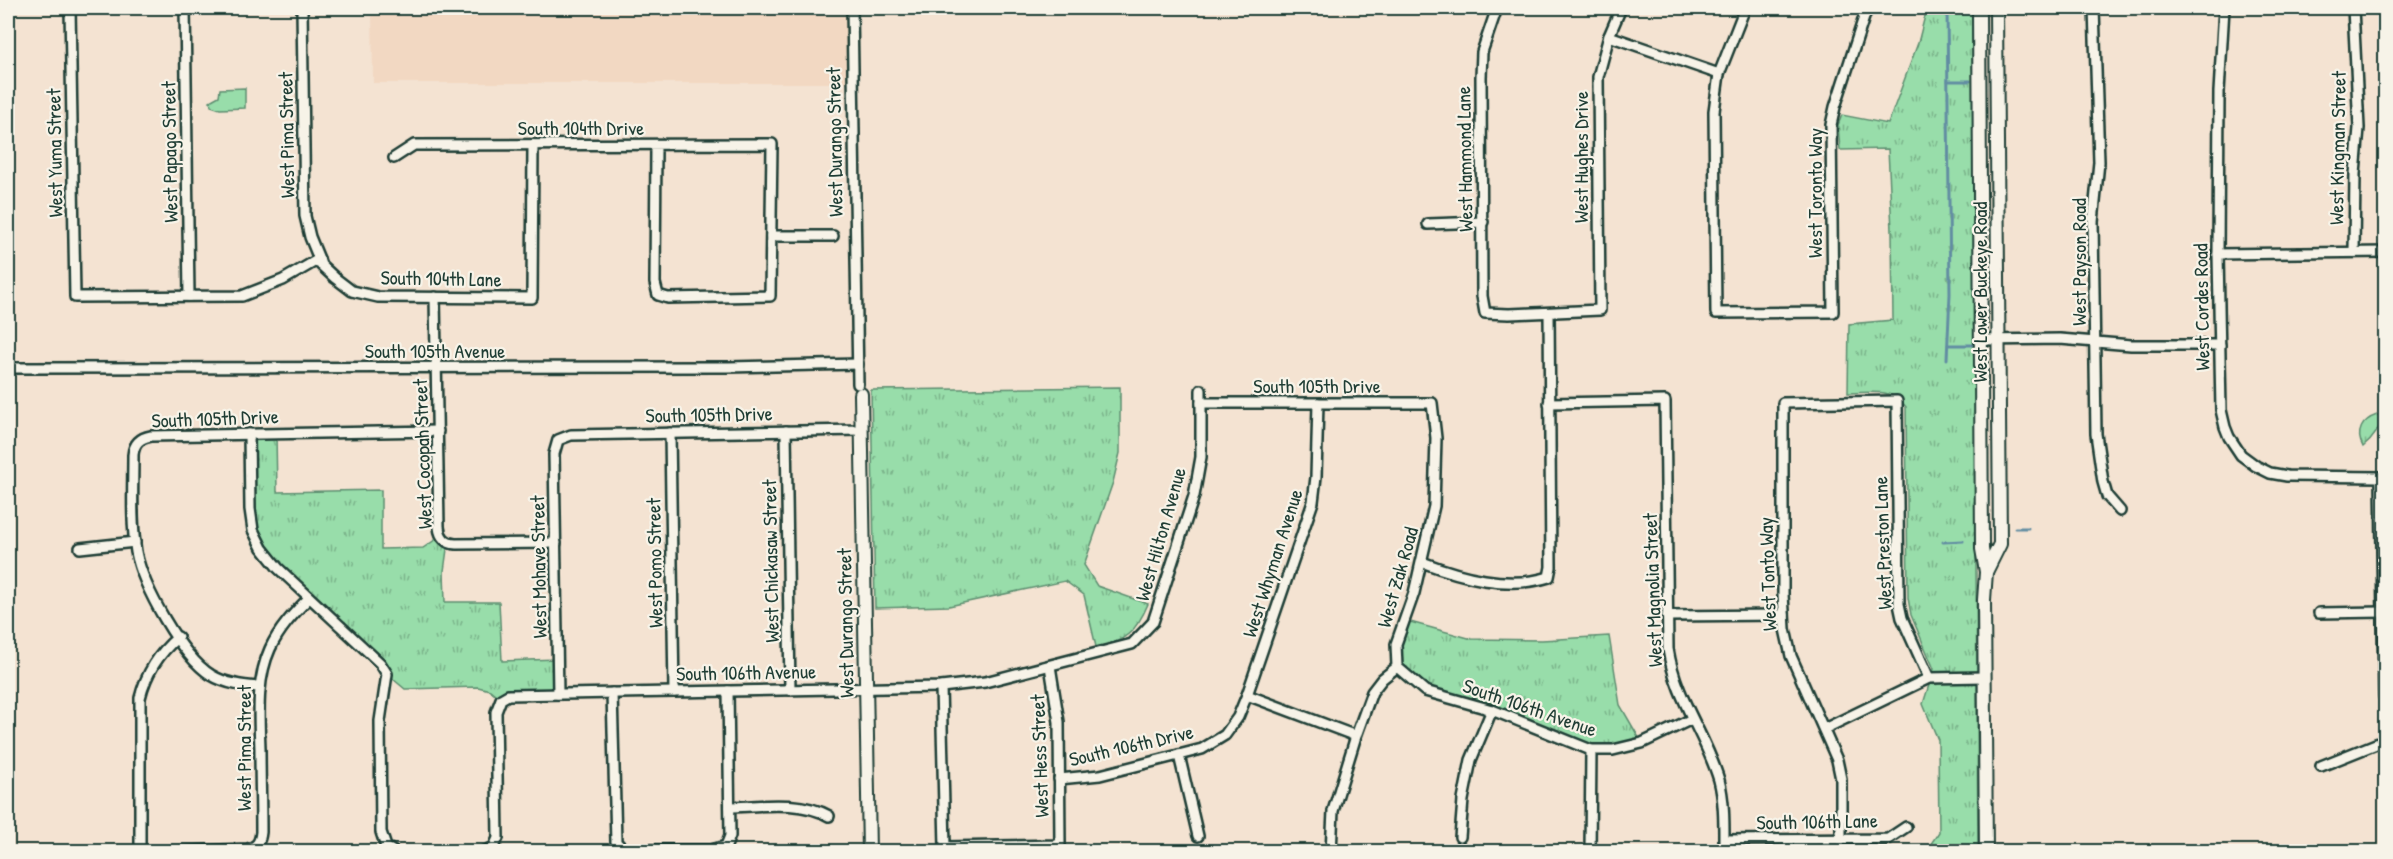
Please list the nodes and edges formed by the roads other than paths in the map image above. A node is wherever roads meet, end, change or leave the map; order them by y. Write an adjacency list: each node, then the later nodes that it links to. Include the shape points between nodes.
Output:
1 (70, 8): 27 (street, West Yuma Street, via 75,297)
2 (185, 8): 27 (street, West Papago Street)
3 (302, 8): 26 (street, West Pima Street, via 305,216)
4 (852, 8): 34 (street, West Durango Street)
5 (1497, 8): 19 (street, West Hammond Lane, via 1482,52)
6 (1621, 8): 14 (street, West Hughes Drive)
7 (1745, 8): 15 (street)
8 (1867, 8): 15 (street, West Toronto Way, via 1831,125 1833,312 1716,313 1714,111)
9 (1979, 8): 30 (main road, West Lower Buckeye Road)
10 (1996, 8): 31 (main road, West Lower Buckeye Road)
11 (2094, 8): 32 (street, West Payson Road, via 2099,162 2093,222)
12 (2224, 8): 25 (street, West Cordes Road)
13 (2353, 8): 23 (street, West Kingman Street, via 2359,128)
14 (1609, 36): 15 (street); 29 (street, West Hughes Drive, via 1598,77 1597,100 1600,310)
15 (1719, 74)
16 (533, 145): 17 (street, South 104th Drive); 18 (street, South 104th Drive, via 414,145); 28 (street, South 104th Lane, via 532,298)
17 (657, 145): 21 (street, South 104th Drive, via 772,144); 21 (street, via 658,294 668,298 770,296)
18 (394, 158)
19 (1483, 222): 20 (street); 29 (street, West Hammond Lane, via 1485,313)
20 (1428, 224)
21 (771, 236): 22 (street)
22 (833, 236)
23 (2354, 252): 24 (street); 25 (street)
24 (2385, 252)
25 (2218, 254): 33 (street, West Cordes Road)
26 (319, 259): 27 (street, via 283,280 242,296); 28 (street, South 104th Lane, via 352,291 378,297)
27 (189, 296)
28 (435, 297): 35 (street)
29 (1549, 313): 42 (street)
30 (1981, 340): 31 (street); 56 (main road, West Lower Buckeye Road, via 1982,549)
31 (1999, 340): 32 (street); 56 (main road, West Lower Buckeye Road, via 2000,544)
32 (2096, 343): 33 (street); 50 (street, West Payson Road, via 2100,465 2107,496)
33 (2220, 345): 53 (street, West Cordes Road, via 2223,418 2229,437 2241,454 2270,473 2287,476 2381,477)
34 (858, 364): 35 (street, South 105th Avenue); 37 (street, West Durango Street)
35 (437, 368): 36 (street, South 105th Avenue); 45 (street, West Cocopah Street)
36 (12, 369)
37 (860, 389): 44 (main road, West Durango Street)
38 (1201, 390): 43 (street, West Hilton Avenue)
39 (1897, 401): 60 (street, West Tonto Way, via 1783,403); 67 (street, West Preston Lane, via 1899,604)
40 (1317, 403): 41 (street, South 105th Drive); 43 (street, South 105th Drive); 76 (street, West Whyman Avenue, via 1312,502)
41 (1432, 403): 55 (street, West Zak Road, via 1437,472)
42 (1549, 403): 55 (street, via 1549,577 1534,582 1495,581); 61 (street, West Magnolia Street, via 1665,401)
43 (1201, 404): 63 (street, West Hilton Avenue, via 1201,457 1194,496 1153,622)
44 (862, 430): 46 (street, South 105th Drive); 70 (main road, West Durango Street)
45 (438, 431): 48 (street, South 105th Drive); 52 (street, West Cocopah Street, via 439,527 444,540 456,544)
46 (786, 431): 47 (street, South 105th Drive); 71 (street, West Chickasaw Street)
47 (670, 433): 49 (street, South 105th Drive, via 571,435); 73 (street, West Pomo Street)
48 (249, 434): 51 (street, South 105th Drive, via 151,436 138,441 133,455); 57 (street, via 253,530 266,555)
49 (558, 440): 52 (street, West Mohave Street, via 554,454)
50 (2120, 511)
51 (135, 542): 54 (street); 62 (street, via 147,586)
52 (556, 543): 75 (street, West Mohave Street)
53 (2384, 544): 58 (street)
54 (80, 548)
55 (1422, 562): 65 (street, West Zak Road, via 1396,644)
56 (1986, 572): 66 (main road, West Lower Buckeye Road)
57 (309, 598): 68 (street, West Pima Street, via 275,640); 94 (street, via 387,674 380,721 381,832)
58 (2383, 612): 59 (street); 77 (street)
59 (2319, 613)
60 (1784, 615): 61 (street); 80 (street, West Tonto Way, via 1791,656)
61 (1667, 616): 79 (street, West Magnolia Street, via 1671,667)
62 (178, 637): 68 (street, via 198,665 213,676 229,683); 95 (street, via 155,661 140,698)
63 (1132, 644): 64 (street, South 106th Avenue)
64 (1050, 666): 69 (street, South 106th Avenue, via 985,682); 86 (street, West Hess Street, via 1059,715)
65 (1397, 667): 78 (street, South 106th Avenue, via 1425,691); 81 (street, via 1372,692)
66 (1985, 677): 67 (street); 101 (main road, West Lower Buckeye Road)
67 (1929, 678): 80 (street)
68 (260, 687): 96 (street, West Pima Street, via 261,832 256,846 242,850)
69 (941, 687): 70 (street, South 106th Avenue); 86 (street, West Hess Street, via 945,847 1060,845)
70 (866, 688): 71 (street, South 106th Avenue); 98 (main road, West Durango Street)
71 (790, 690): 72 (street, South 106th Avenue)
72 (728, 691): 73 (street, South 106th Avenue); 87 (street)
73 (674, 692): 74 (street, South 106th Avenue)
74 (612, 693): 75 (street, South 106th Avenue); 87 (street, via 614,832 619,845 632,850 711,850 726,846)
75 (558, 694): 97 (street, South 106th Avenue, via 501,699 496,712 498,832 494,847)
76 (1247, 695): 81 (street); 84 (street, South 106th Drive, via 1225,735 1211,745)
77 (2385, 705)
78 (1492, 710): 83 (street, South 106th Avenue); 91 (street, via 1471,760)
79 (1692, 719): 83 (street, South 106th Avenue, via 1642,743); 92 (street, West Magnolia Street, via 1718,779 1723,799)
80 (1824, 729): 93 (street, West Tonto Way, via 1841,779)
81 (1356, 736): 99 (street, via 1333,811)
82 (2385, 740): 85 (street)
83 (1591, 750): 100 (street)
84 (1179, 755): 86 (street, South 106th Drive, via 1100,775); 90 (street)
85 (2321, 766)
86 (1059, 779)
87 (730, 807): 88 (street, via 794,806)
88 (829, 816)
89 (1906, 827): 93 (street, South 106th Lane, via 1888,838)
90 (1198, 836)
91 (1460, 837)
92 (1724, 840): 93 (street, South 106th Lane)
93 (1841, 840)
94 (390, 849)
95 (140, 852)
96 (169, 852)
97 (483, 852)
98 (869, 852)
99 (1331, 852)
100 (1590, 852)
101 (1986, 852)

